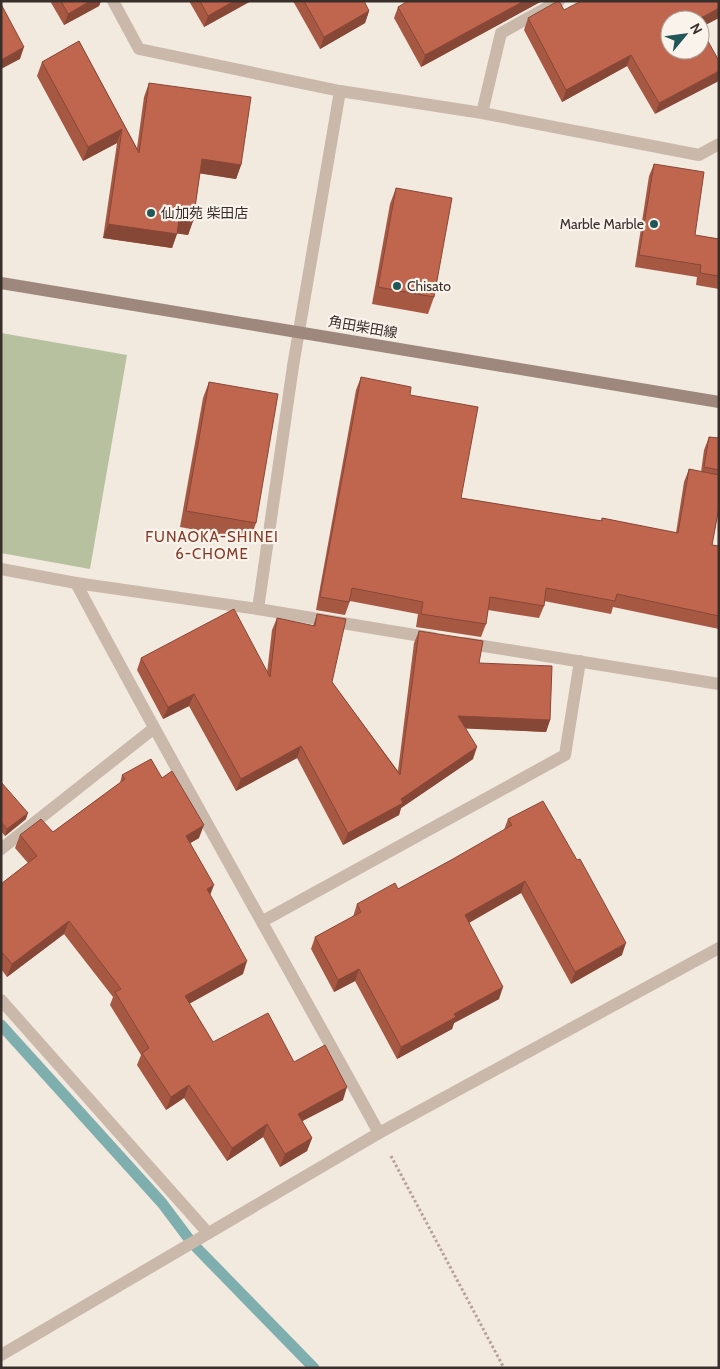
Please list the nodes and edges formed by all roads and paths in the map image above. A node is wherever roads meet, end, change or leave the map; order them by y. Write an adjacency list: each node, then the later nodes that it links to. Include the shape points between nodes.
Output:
1 (113, 1): 3 (street, via 139,49)
2 (559, 1): 4 (street, via 501,33)
3 (340, 91): 4 (street); 7 (street)
4 (482, 113): 5 (street, via 698,155)
5 (719, 144)
6 (1, 283): 7 (main road, 角田柴田線)
7 (300, 331): 8 (main road, 角田柴田線); 11 (street)
8 (719, 402)
9 (1, 569): 10 (street)
10 (76, 583): 11 (street); 14 (street)
11 (258, 609): 12 (street)
12 (580, 661): 13 (street); 16 (street, via 565,755)
13 (719, 684)
14 (153, 729): 15 (street); 16 (street)
15 (1, 849)
16 (263, 921): 19 (street)
17 (719, 948): 19 (street)
18 (1, 1000): 20 (street)
19 (379, 1133): 20 (street); 22 (path)
20 (204, 1236): 21 (street)
21 (1, 1355)
22 (504, 1368)

